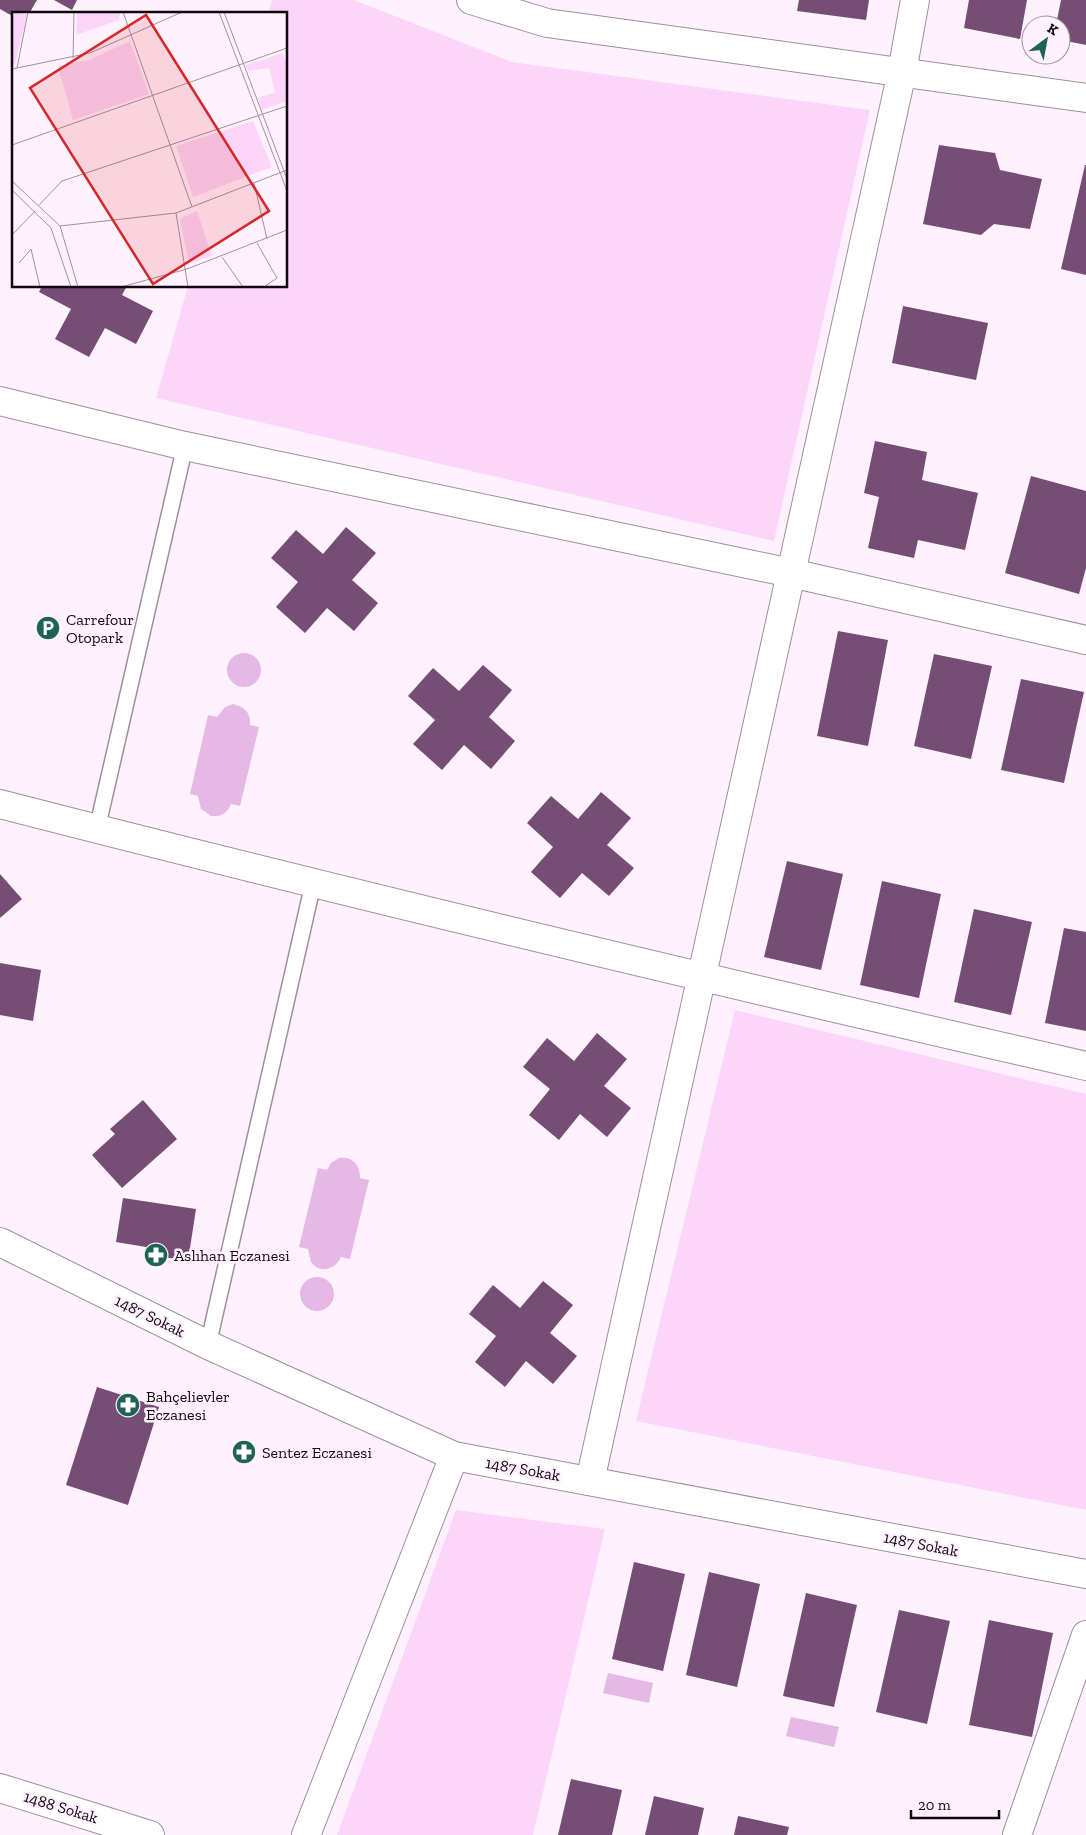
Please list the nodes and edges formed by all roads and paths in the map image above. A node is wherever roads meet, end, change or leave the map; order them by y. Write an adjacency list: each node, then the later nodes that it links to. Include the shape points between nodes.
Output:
1 (471, 0): 3 (street, via 548,23)
2 (915, 0): 3 (street)
3 (902, 72): 4 (street); 7 (street)
4 (1086, 98)
5 (0, 401): 6 (street)
6 (185, 446): 7 (street); 10 (lane)
7 (791, 573): 8 (street); 12 (street)
8 (1086, 640)
9 (0, 804): 10 (street)
10 (96, 829): 11 (street)
11 (313, 884): 12 (street); 15 (lane)
12 (702, 978): 13 (street); 17 (street)
13 (1086, 1066)
14 (0, 1242): 15 (street, 1487 Sokak)
15 (208, 1345): 16 (street, 1487 Sokak)
16 (454, 1456): 17 (street, 1487 Sokak); 22 (street)
17 (590, 1481): 18 (street, 1487 Sokak)
18 (1086, 1574)
19 (1086, 1635): 23 (street)
20 (0, 1788): 21 (street, 1488 Sokak)
21 (150, 1835)
22 (306, 1835)
23 (1018, 1835)

